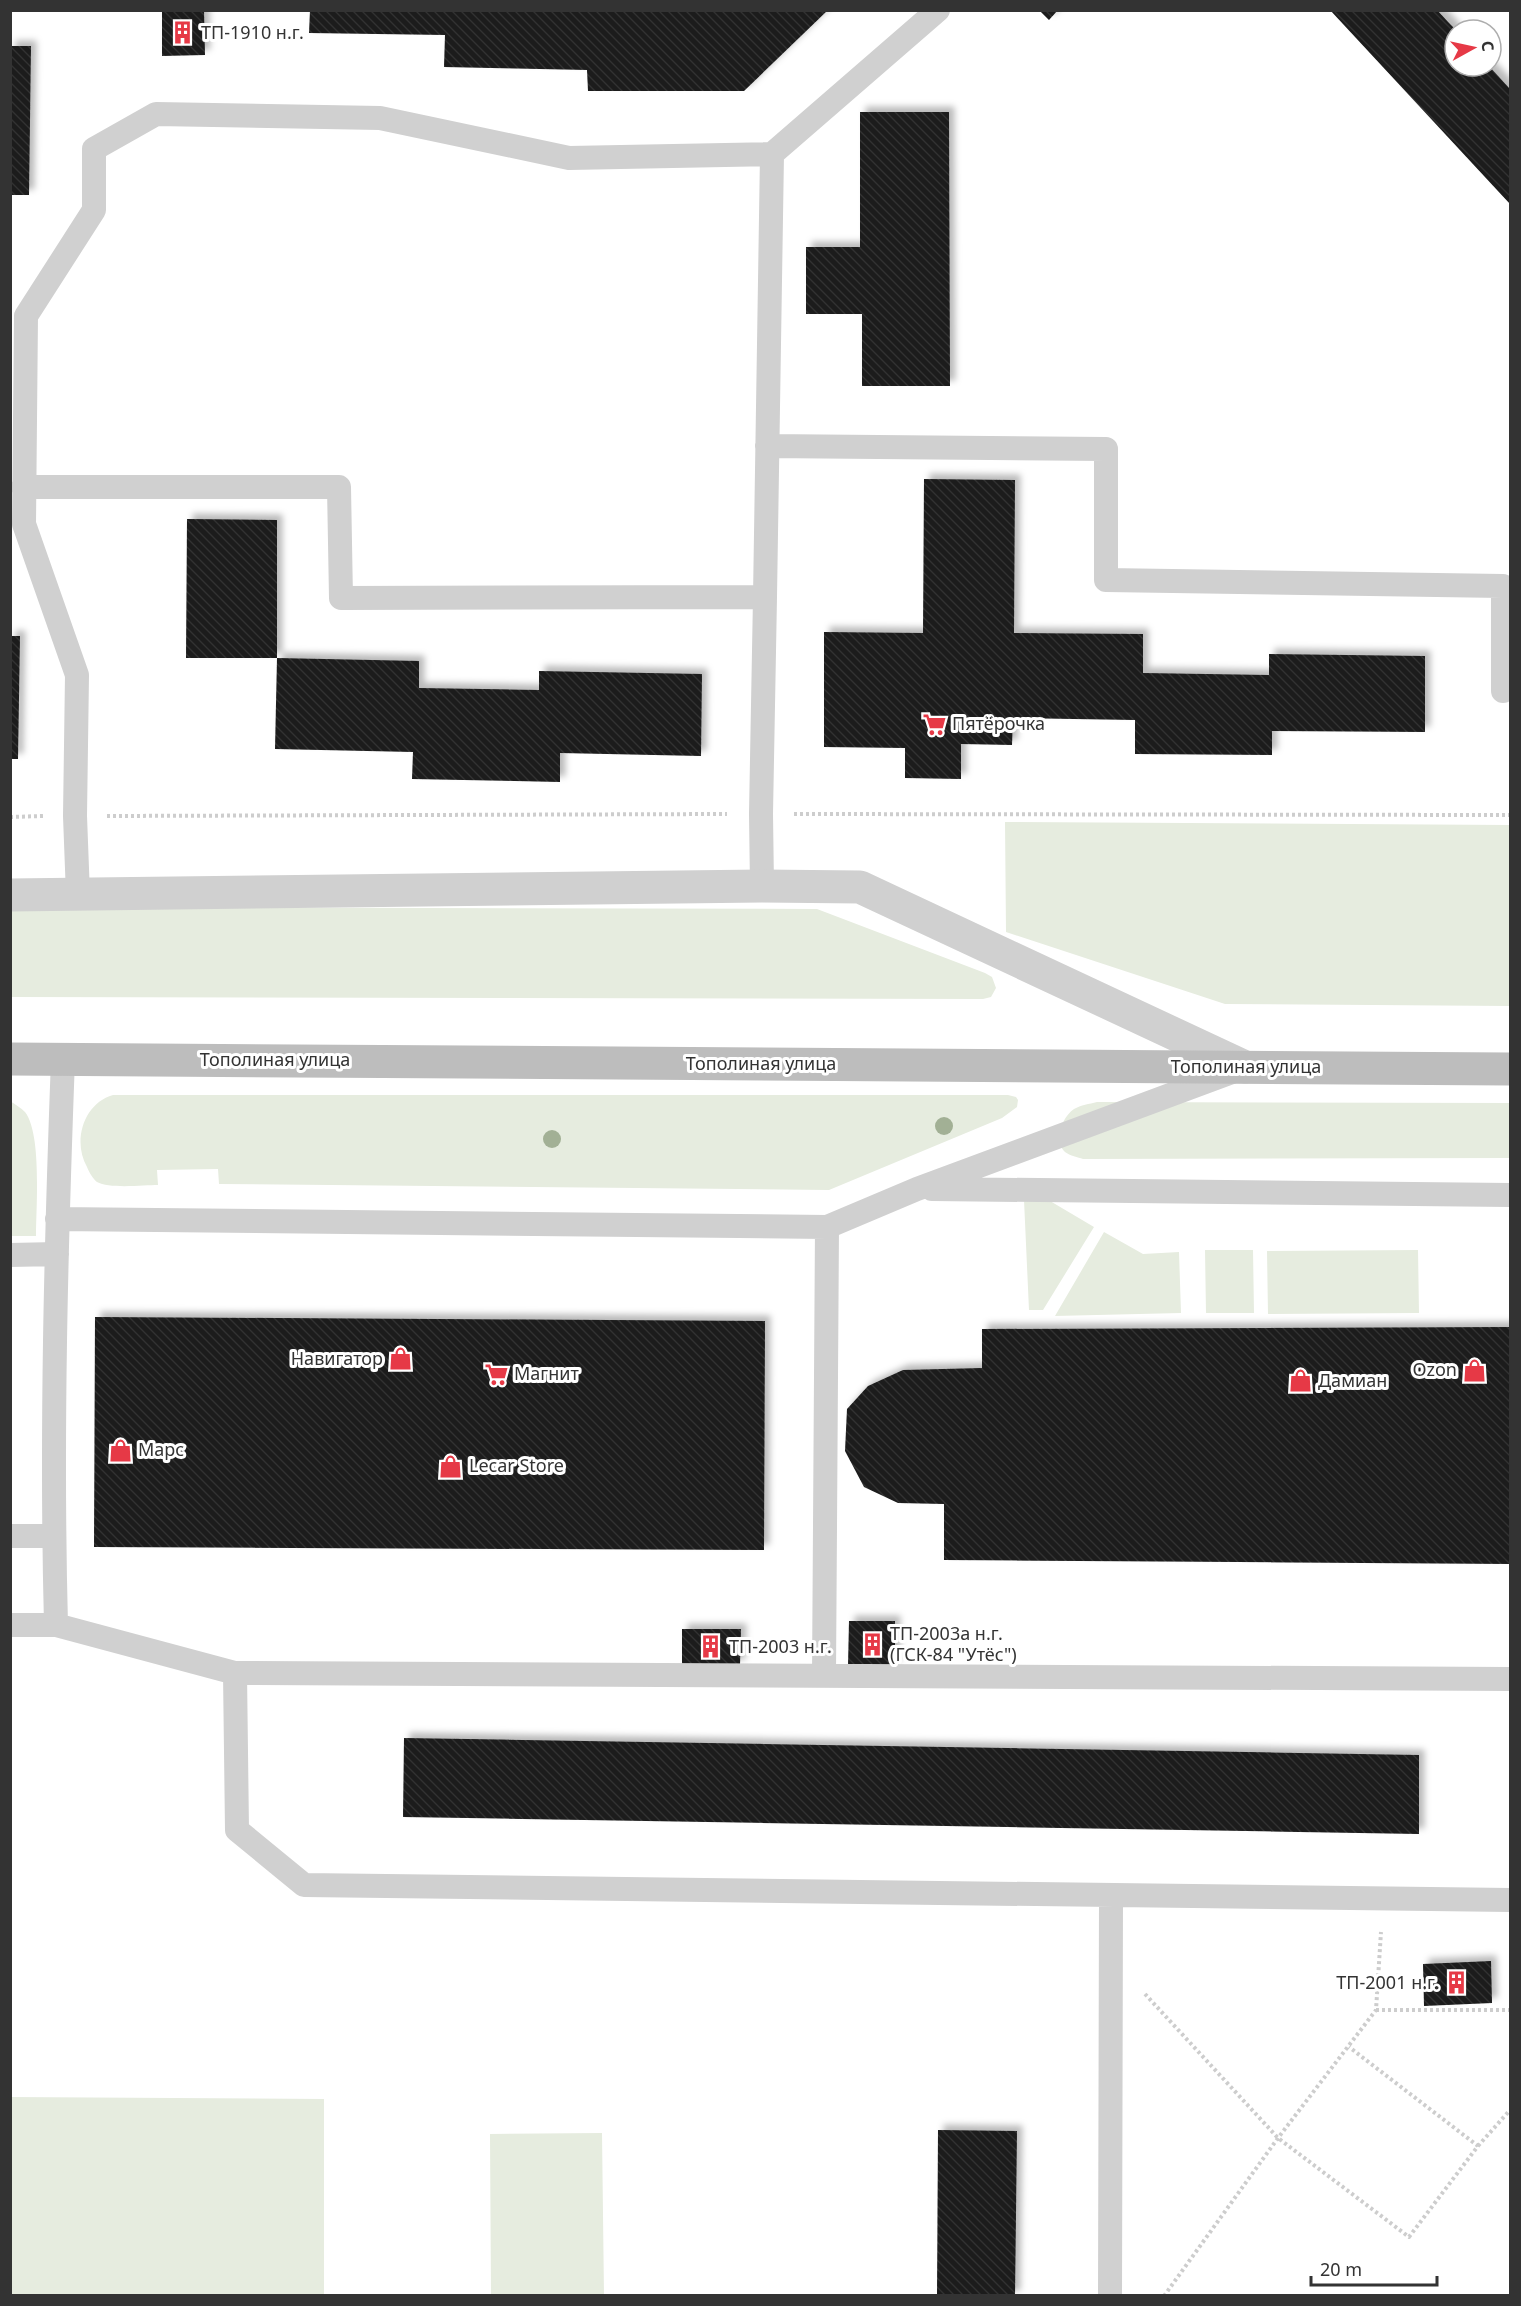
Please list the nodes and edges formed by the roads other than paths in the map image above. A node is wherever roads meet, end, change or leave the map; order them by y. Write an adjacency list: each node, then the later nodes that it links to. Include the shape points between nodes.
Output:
1 (938, 10): 2 (lane)
2 (772, 154): 3 (lane); 4 (lane, via 568,158 380,118 156,114 94,148 94,210 26,316)
3 (767, 446): 5 (lane); 6 (lane, via 1106,449 1106,580 1503,586)
4 (23, 487): 5 (lane, via 339,487 341,598); 9 (lane, via 24,524 78,675)
5 (765, 597): 7 (lane)
6 (1503, 691)
7 (762, 886): 9 (street); 12 (street, via 860,888)
8 (10, 895): 9 (street)
9 (78, 895)
10 (10, 1059): 11 (main road, Тополиная улица)
11 (63, 1059): 12 (main road, Тополиная улица); 16 (lane)
12 (1245, 1067): 13 (main road, Тополиная улица); 14 (lane)
13 (1510, 1069)
14 (917, 1189): 15 (lane); 17 (lane)
15 (1510, 1195)
16 (57, 1219): 17 (lane); 18 (lane)
17 (827, 1227): 25 (lane)
18 (57, 1254): 19 (lane); 21 (lane)
19 (10, 1255)
20 (10, 1536): 21 (lane)
21 (54, 1536): 23 (lane)
22 (10, 1625): 23 (lane)
23 (56, 1625): 24 (lane)
24 (235, 1673): 25 (lane); 27 (lane, via 237,1830 303,1885)
25 (824, 1676): 26 (lane)
26 (1510, 1679)
27 (1111, 1897): 28 (lane); 29 (lane)
28 (1510, 1900)
29 (1110, 2295)

